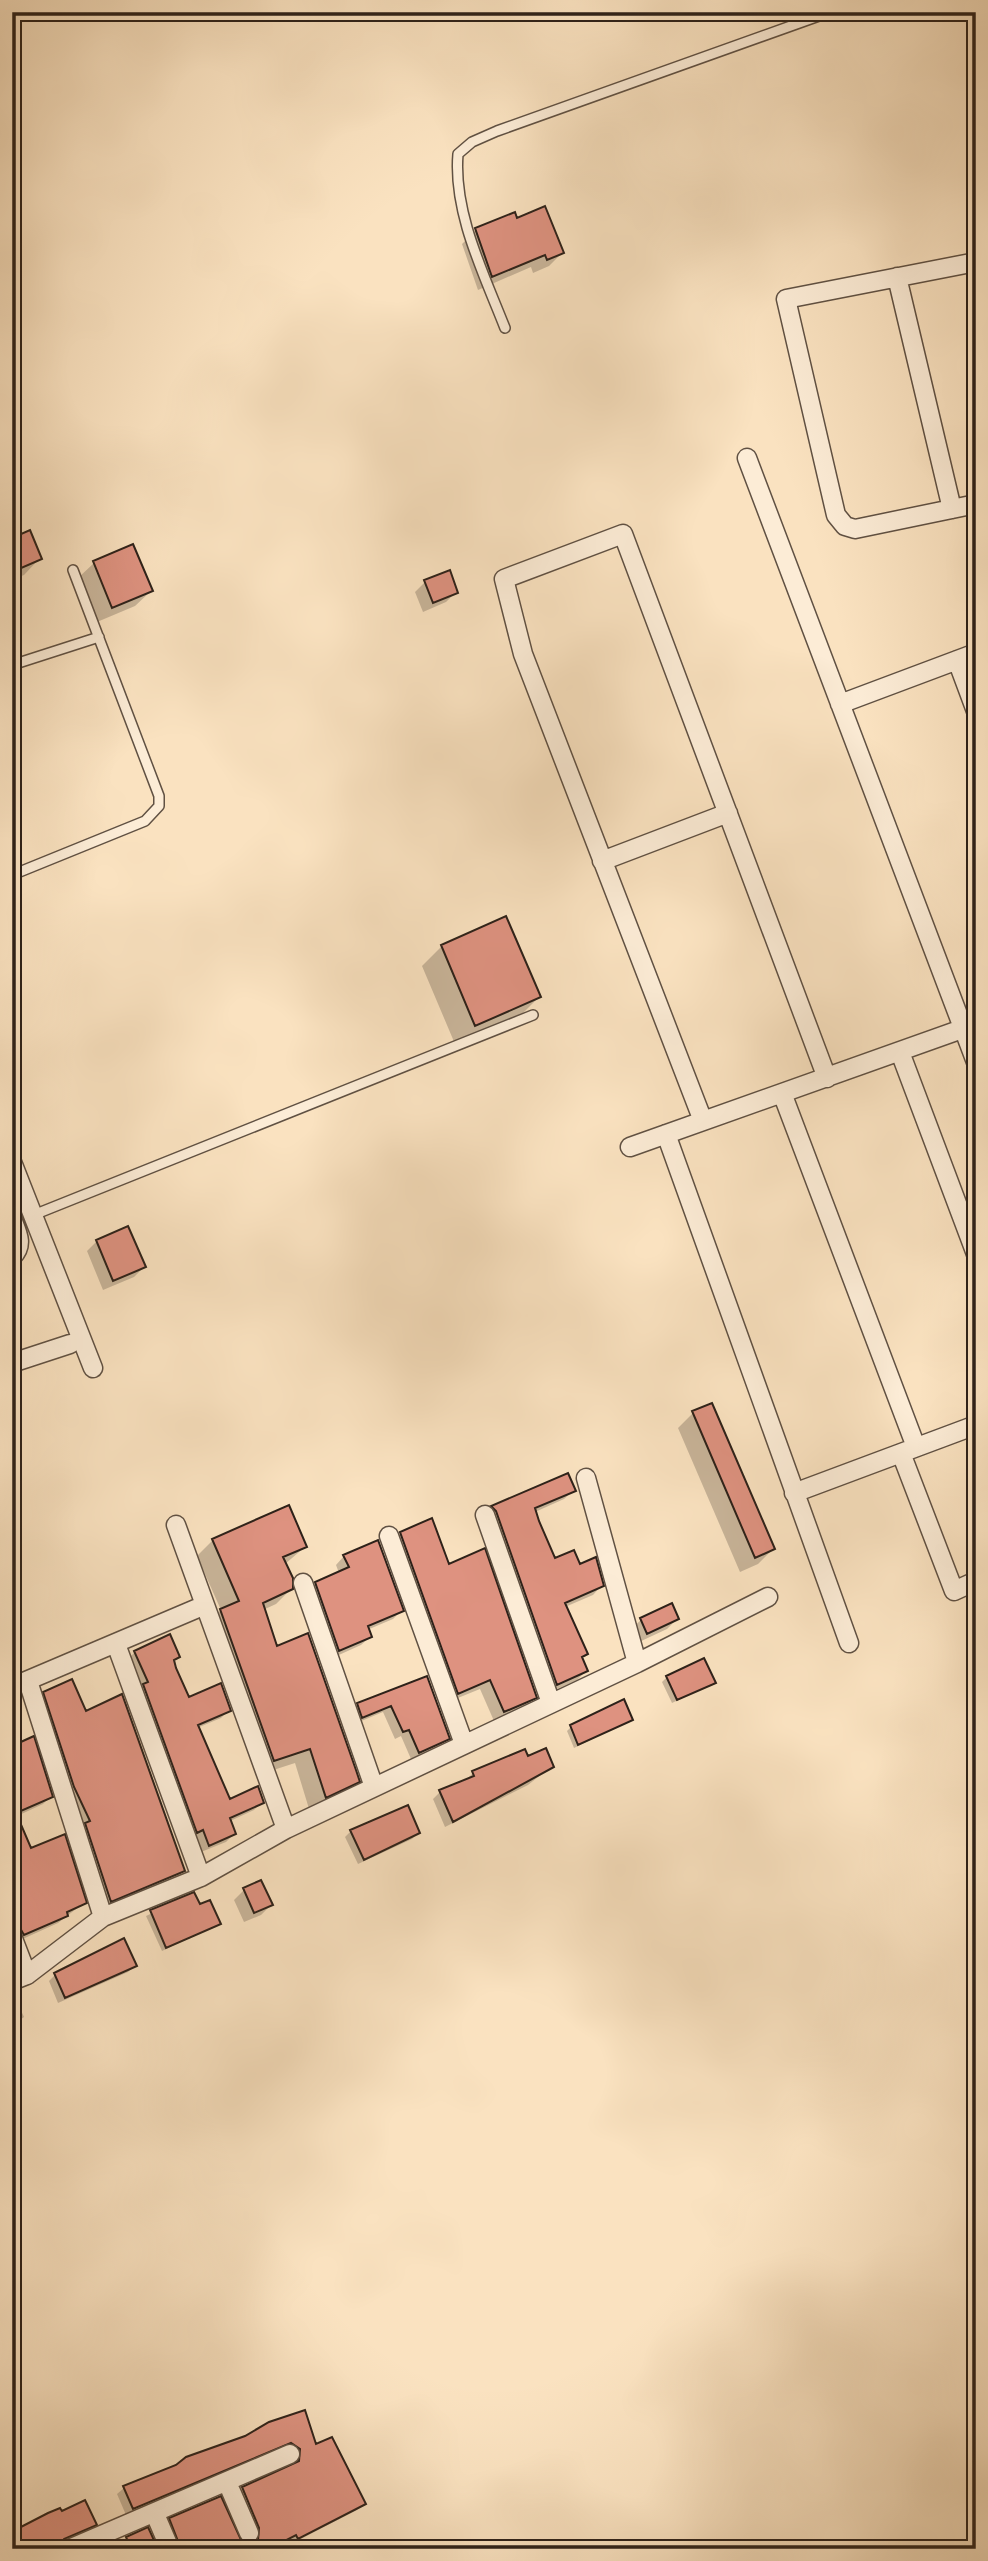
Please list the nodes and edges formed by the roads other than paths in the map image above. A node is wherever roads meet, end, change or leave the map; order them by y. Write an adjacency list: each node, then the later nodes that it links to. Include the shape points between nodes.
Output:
1 (830, 12): 4 (lane, via 497,131 458,154 469,231)
2 (976, 262): 3 (street)
3 (897, 277): 7 (street); 7 (street, via 786,299 836,516 856,530)
4 (505, 328)
5 (747, 458): 13 (street)
6 (976, 504): 7 (street)
7 (952, 509)
8 (73, 570): 9 (lane)
9 (99, 638): 12 (lane); 17 (lane, via 159,806 145,821)
10 (976, 653): 11 (street)
11 (957, 660): 13 (street); 14 (street)
12 (12, 665)
13 (840, 704): 19 (street)
14 (976, 711)
15 (728, 813): 16 (street); 16 (street, via 623,534 516,574 504,579 523,654); 22 (street)
16 (602, 861): 24 (street)
17 (12, 876)
18 (533, 1015): 28 (lane)
19 (970, 1027): 20 (street); 21 (street)
20 (900, 1052): 22 (street); 30 (street)
21 (976, 1062)
22 (827, 1077): 23 (street)
23 (782, 1094): 24 (street); 36 (street)
24 (703, 1121): 25 (street)
25 (666, 1134): 26 (street); 38 (street)
26 (630, 1147)
27 (12, 1162): 28 (street)
28 (31, 1216): 34 (street)
29 (12, 1219): 31 (street, via 20,1242)
30 (976, 1254)
31 (12, 1257)
32 (70, 1344): 33 (street)
33 (12, 1363)
34 (93, 1368)
35 (976, 1425): 36 (street)
36 (908, 1450): 38 (street); 42 (street, via 954,1591)
37 (586, 1478): 48 (street)
38 (794, 1493): 46 (street)
39 (485, 1515): 50 (street)
40 (176, 1525): 45 (street)
41 (389, 1536): 51 (street)
42 (976, 1581)
43 (303, 1583): 52 (street)
44 (768, 1597): 48 (street)
45 (205, 1605): 47 (street); 53 (street)
46 (849, 1643)
47 (116, 1644): 49 (street); 54 (street)
48 (637, 1663): 50 (street)
49 (20, 1684): 55 (street)
50 (551, 1703): 51 (street)
51 (464, 1744): 52 (street)
52 (373, 1787): 53 (street)
53 (286, 1829): 54 (street)
54 (201, 1877): 55 (street)
55 (103, 1917): 57 (street)
56 (12, 1936): 57 (street)
57 (19, 1978)
58 (290, 2454): 59 (street)
59 (227, 2482): 60 (street); 61 (street)
60 (155, 2514): 62 (street); 64 (street)
61 (249, 2533)
62 (88, 2545): 63 (street)
63 (69, 2549)
64 (170, 2549)

